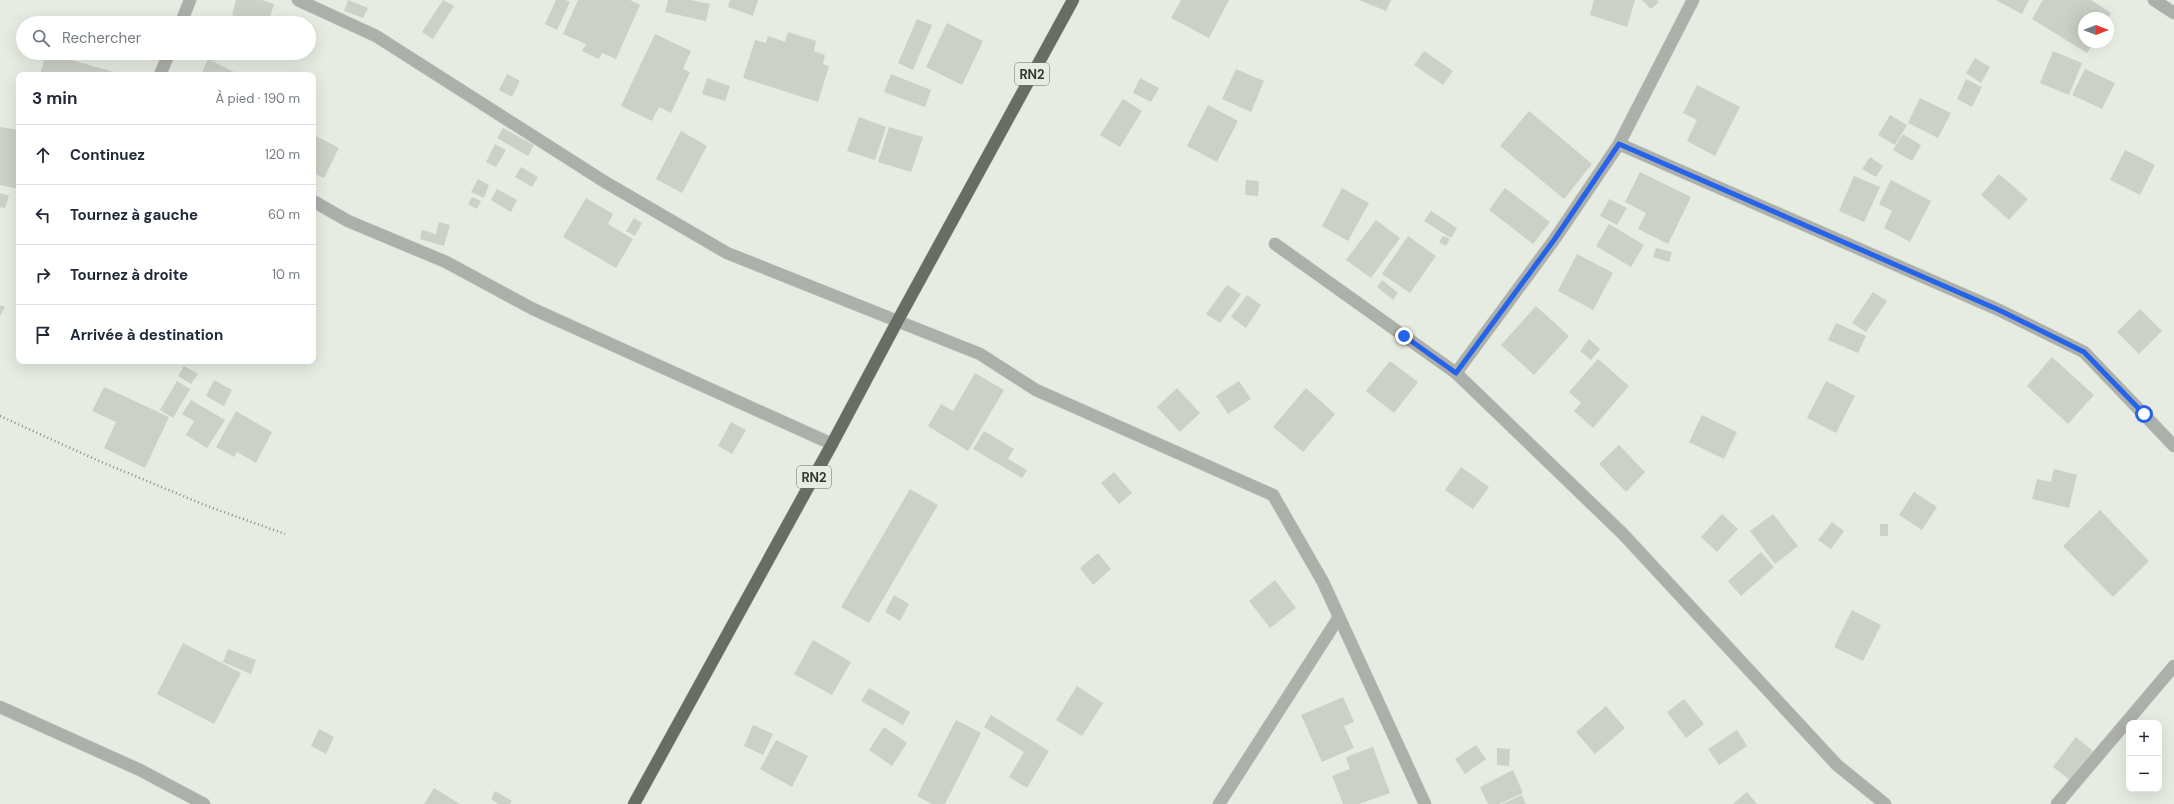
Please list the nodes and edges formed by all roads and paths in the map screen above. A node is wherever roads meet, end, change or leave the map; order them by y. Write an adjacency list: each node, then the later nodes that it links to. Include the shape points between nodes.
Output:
1 (190, 0): 7 (street)
2 (298, 0): 13 (street, via 376,36 605,182 727,253)
3 (1073, 0): 13 (highway, RN2)
4 (1693, 0): 10 (street)
5 (2154, 0): 6 (street)
6 (2174, 13)
7 (184, 16)
8 (166, 60): 9 (street)
9 (161, 72)
10 (1619, 144): 14 (street, via 1554,240); 17 (street, via 1999,310 2084,352)
11 (316, 203): 16 (street, via 348,221 446,262 533,309)
12 (1275, 244): 14 (street)
13 (898, 320): 16 (highway, RN2); 19 (street, via 980,354 1036,390 1273,495 1323,582)
14 (1456, 373): 26 (street, via 1623,534 1838,765)
15 (0, 416): 18 (path, via 207,506)
16 (832, 444): 23 (highway, RN2)
17 (2174, 446)
18 (286, 534)
19 (1339, 617): 24 (street); 25 (street)
20 (2174, 666): 27 (street)
21 (0, 707): 22 (street, via 140,770)
22 (204, 804)
23 (634, 804)
24 (1218, 804)
25 (1425, 804)
26 (1885, 804)
27 (2057, 804)

